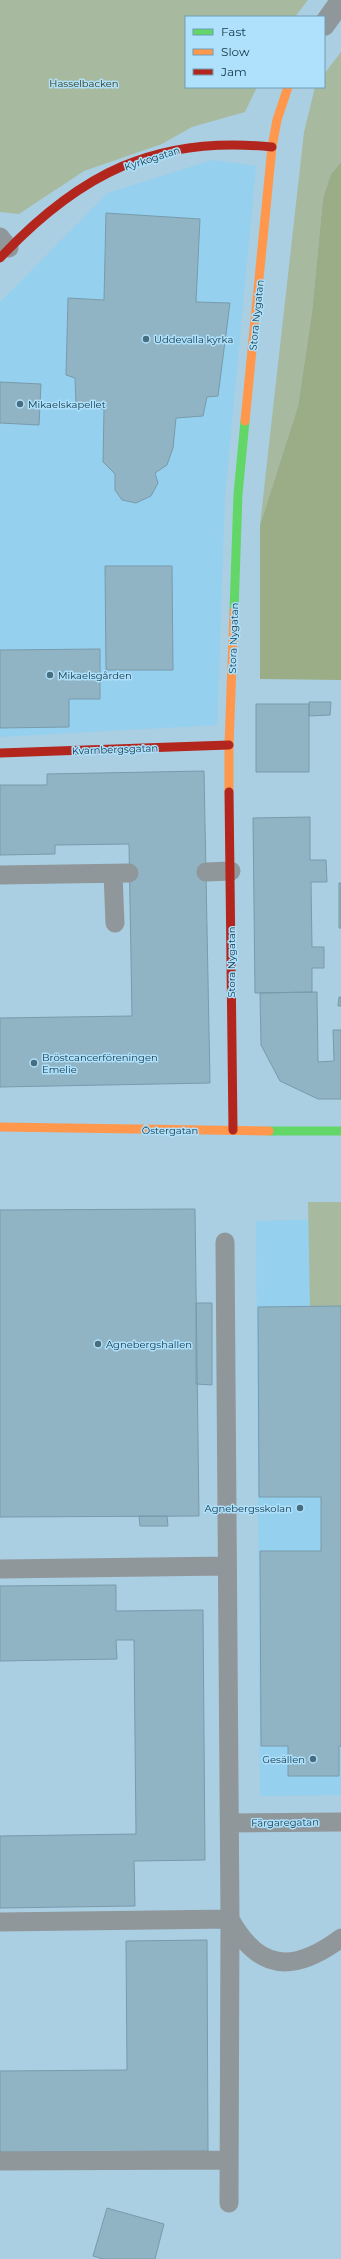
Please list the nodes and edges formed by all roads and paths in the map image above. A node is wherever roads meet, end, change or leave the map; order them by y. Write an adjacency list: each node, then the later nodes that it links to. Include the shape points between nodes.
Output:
1 (341, 1): 2 (street)
2 (325, 24)
3 (288, 88): 4 (street, via 277,120)
4 (272, 147): 5 (street, Kyrkogatan, via 222,144 199,146 144,159 96,178); 6 (street, Stora Nygatan, via 238,494)
5 (3, 248)
6 (229, 745): 7 (street, Kvarnbergsgatan); 8 (street, Stora Nygatan)
7 (0, 753)
8 (231, 871): 9 (lane); 13 (street, Stora Nygatan)
9 (206, 872)
10 (0, 875): 11 (lane, via 121,873)
11 (114, 923)
12 (0, 1127): 13 (street, Östergatan)
13 (232, 1130): 14 (street, Östergatan)
14 (341, 1131)
15 (225, 1242): 16 (lane)
16 (227, 1566): 17 (lane); 19 (lane)
17 (0, 1569)
18 (341, 1822): 19 (lane, Färgaregatan)
19 (230, 1823): 20 (lane)
20 (230, 1919): 21 (lane); 22 (lane, via 241,1939 256,1953 273,1962 310,1957); 24 (lane)
21 (0, 1922)
22 (341, 1938)
23 (0, 2160): 24 (lane)
24 (229, 2160): 25 (lane)
25 (229, 2203)

